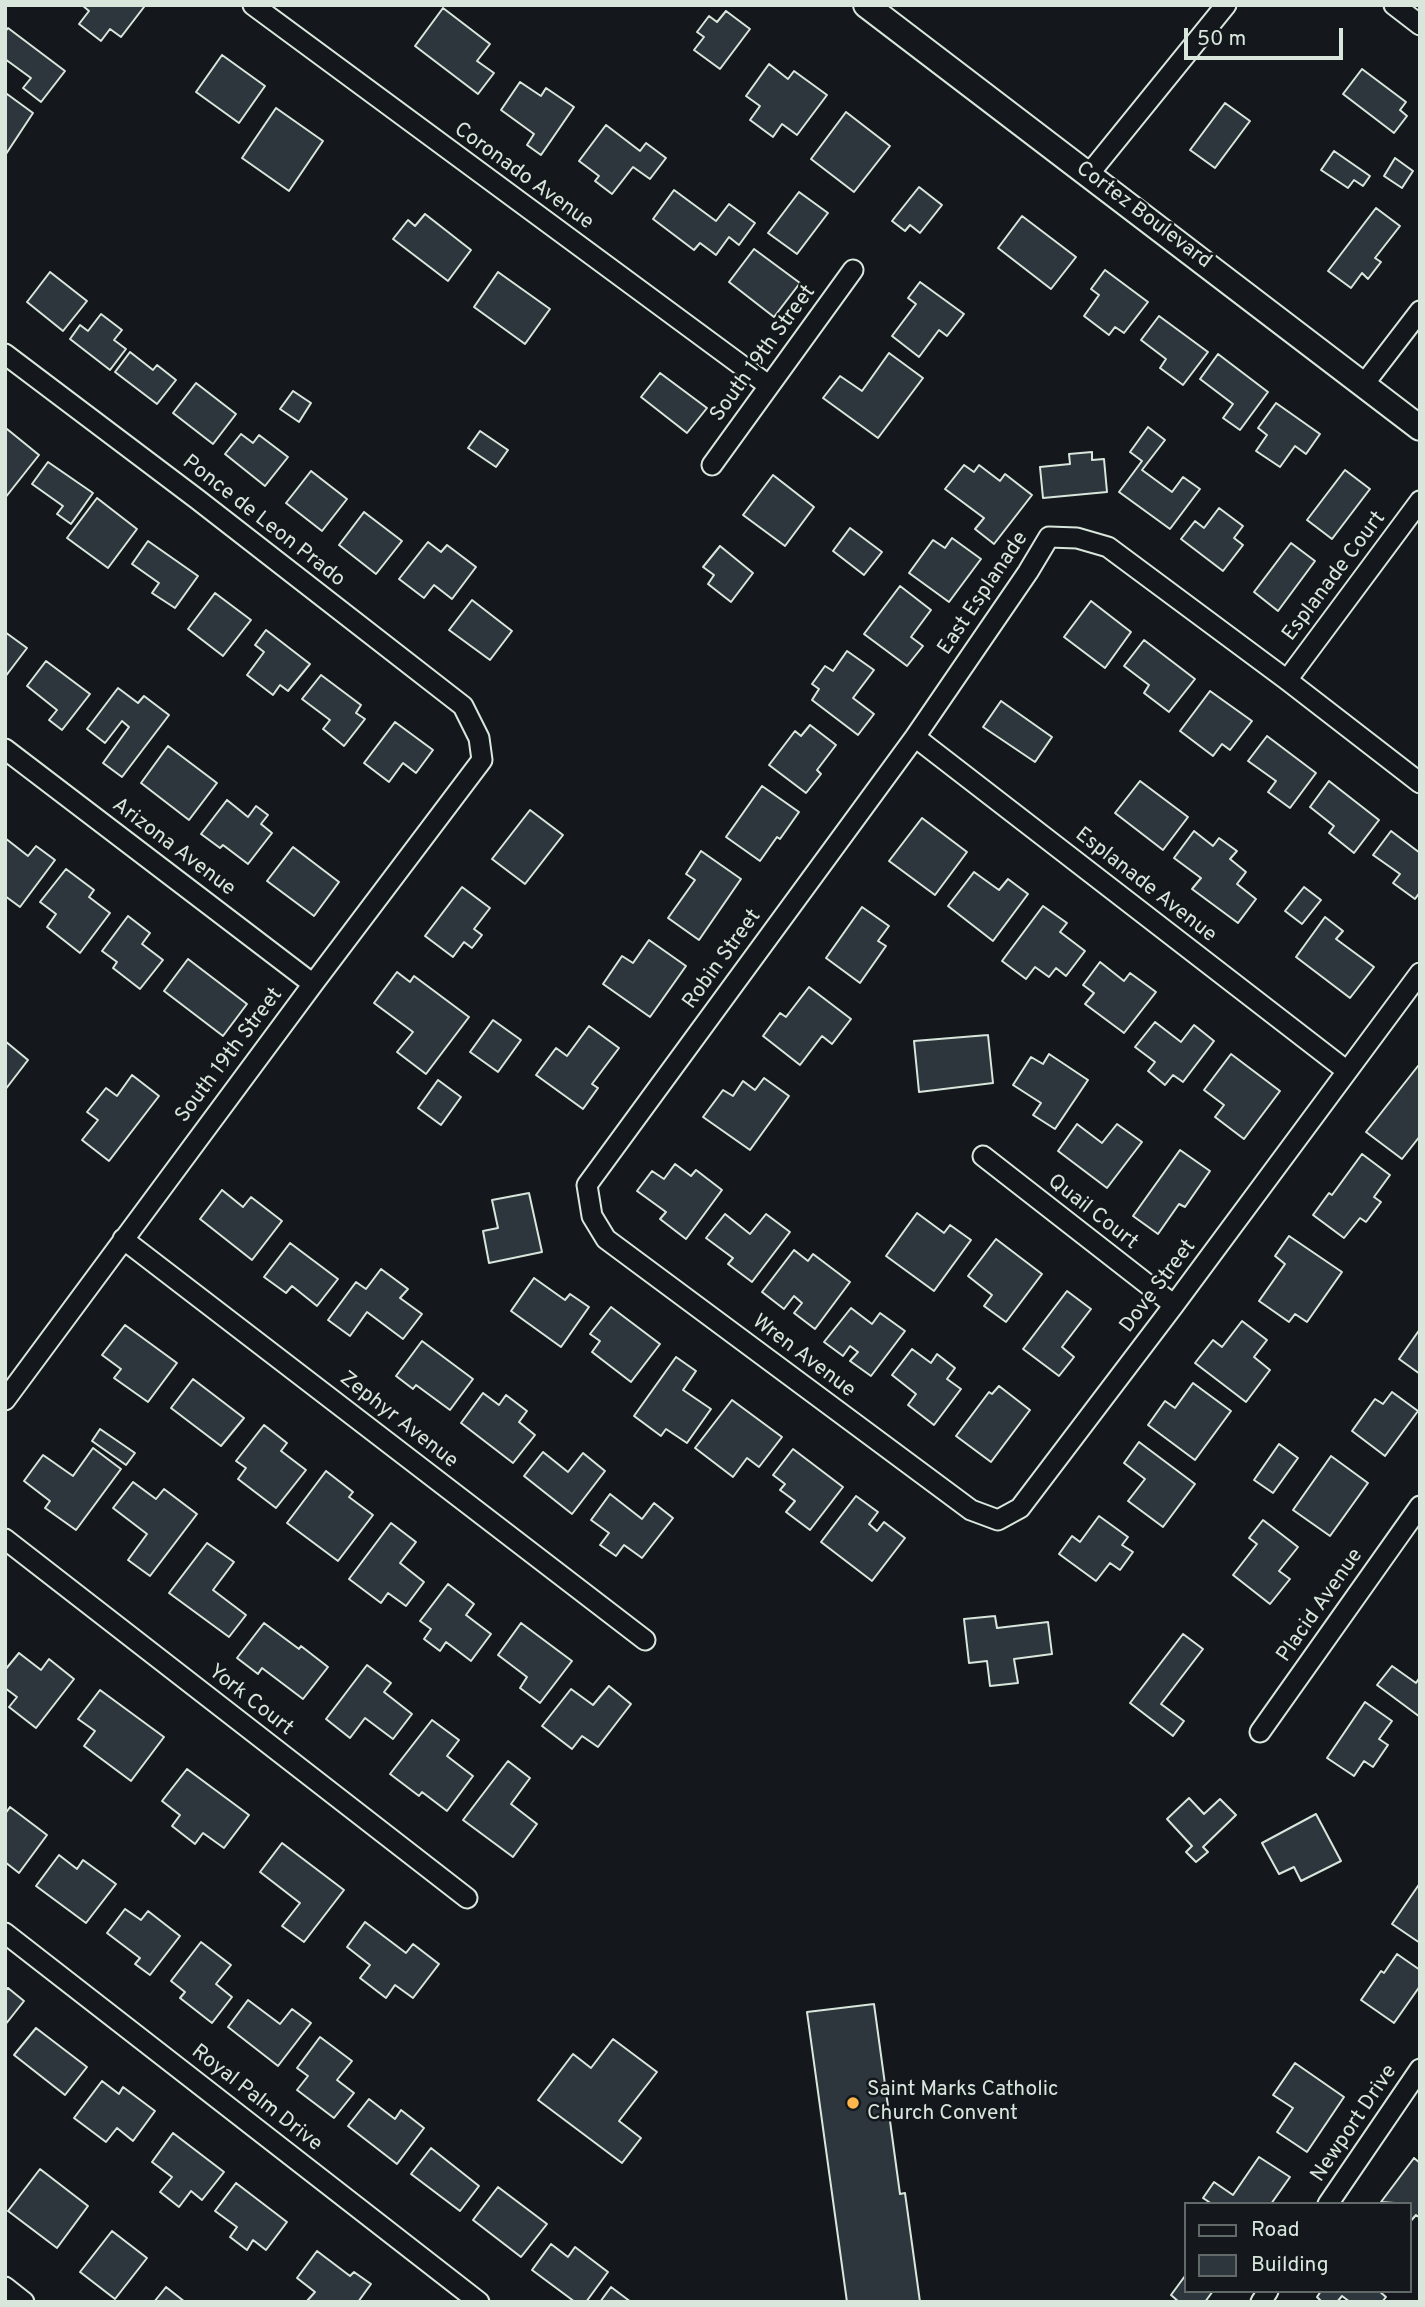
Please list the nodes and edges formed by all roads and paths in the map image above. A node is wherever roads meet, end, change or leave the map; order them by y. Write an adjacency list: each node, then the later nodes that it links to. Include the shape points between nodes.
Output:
1 (253, 5): 11 (street, Coronado Avenue)
2 (866, 5): 6 (street, Cortez Boulevard)
3 (1226, 5): 6 (street)
4 (1394, 5): 5 (street)
5 (1420, 25)
6 (1089, 174): 10 (street, Cortez Boulevard)
7 (853, 270): 11 (street, South 19th Street)
8 (1420, 311): 10 (street)
9 (5, 354): 17 (street, Ponce de Leon Prado, via 463,706)
10 (1364, 384): 12 (street, Cortez Boulevard)
11 (768, 385): 13 (street, South 19th Street)
12 (1420, 428)
13 (712, 465)
14 (1420, 501): 15 (street, Esplanade Court)
15 (1287, 680): 16 (street, East Esplanade, via 1108,547 1077,538 1049,537); 19 (street)
16 (915, 737): 22 (street, Esplanade Avenue); 24 (street, Robin Street, via 587,1185)
17 (480, 738): 21 (street, South 19th Street, via 482,760)
18 (5, 749): 21 (street, Arizona Avenue)
19 (1420, 783)
20 (1420, 973): 22 (street, Dove Street)
21 (313, 984): 25 (street, South 19th Street)
22 (1347, 1071): 26 (street, Dove Street)
23 (983, 1156): 26 (street, Quail Court)
24 (592, 1216): 29 (street, Wren Avenue, via 606,1239 971,1510)
25 (123, 1239): 27 (street, South 19th Street); 31 (street, Zephyr Avenue)
26 (1174, 1306): 29 (street, Dove Street, via 1020,1508)
27 (5, 1400)
28 (1420, 1506): 32 (street, Placid Avenue)
29 (998, 1520)
30 (5, 1539): 33 (street, York Court)
31 (645, 1640)
32 (1260, 1732)
33 (467, 1898)
34 (5, 1933): 40 (street, Royal Palm Drive)
35 (1420, 2069): 36 (street, Newport Drive)
36 (1414, 2090): 37 (street, Newport Drive)
37 (1330, 2202)
38 (5, 2287): 39 (street)
39 (24, 2302)
40 (479, 2302)

